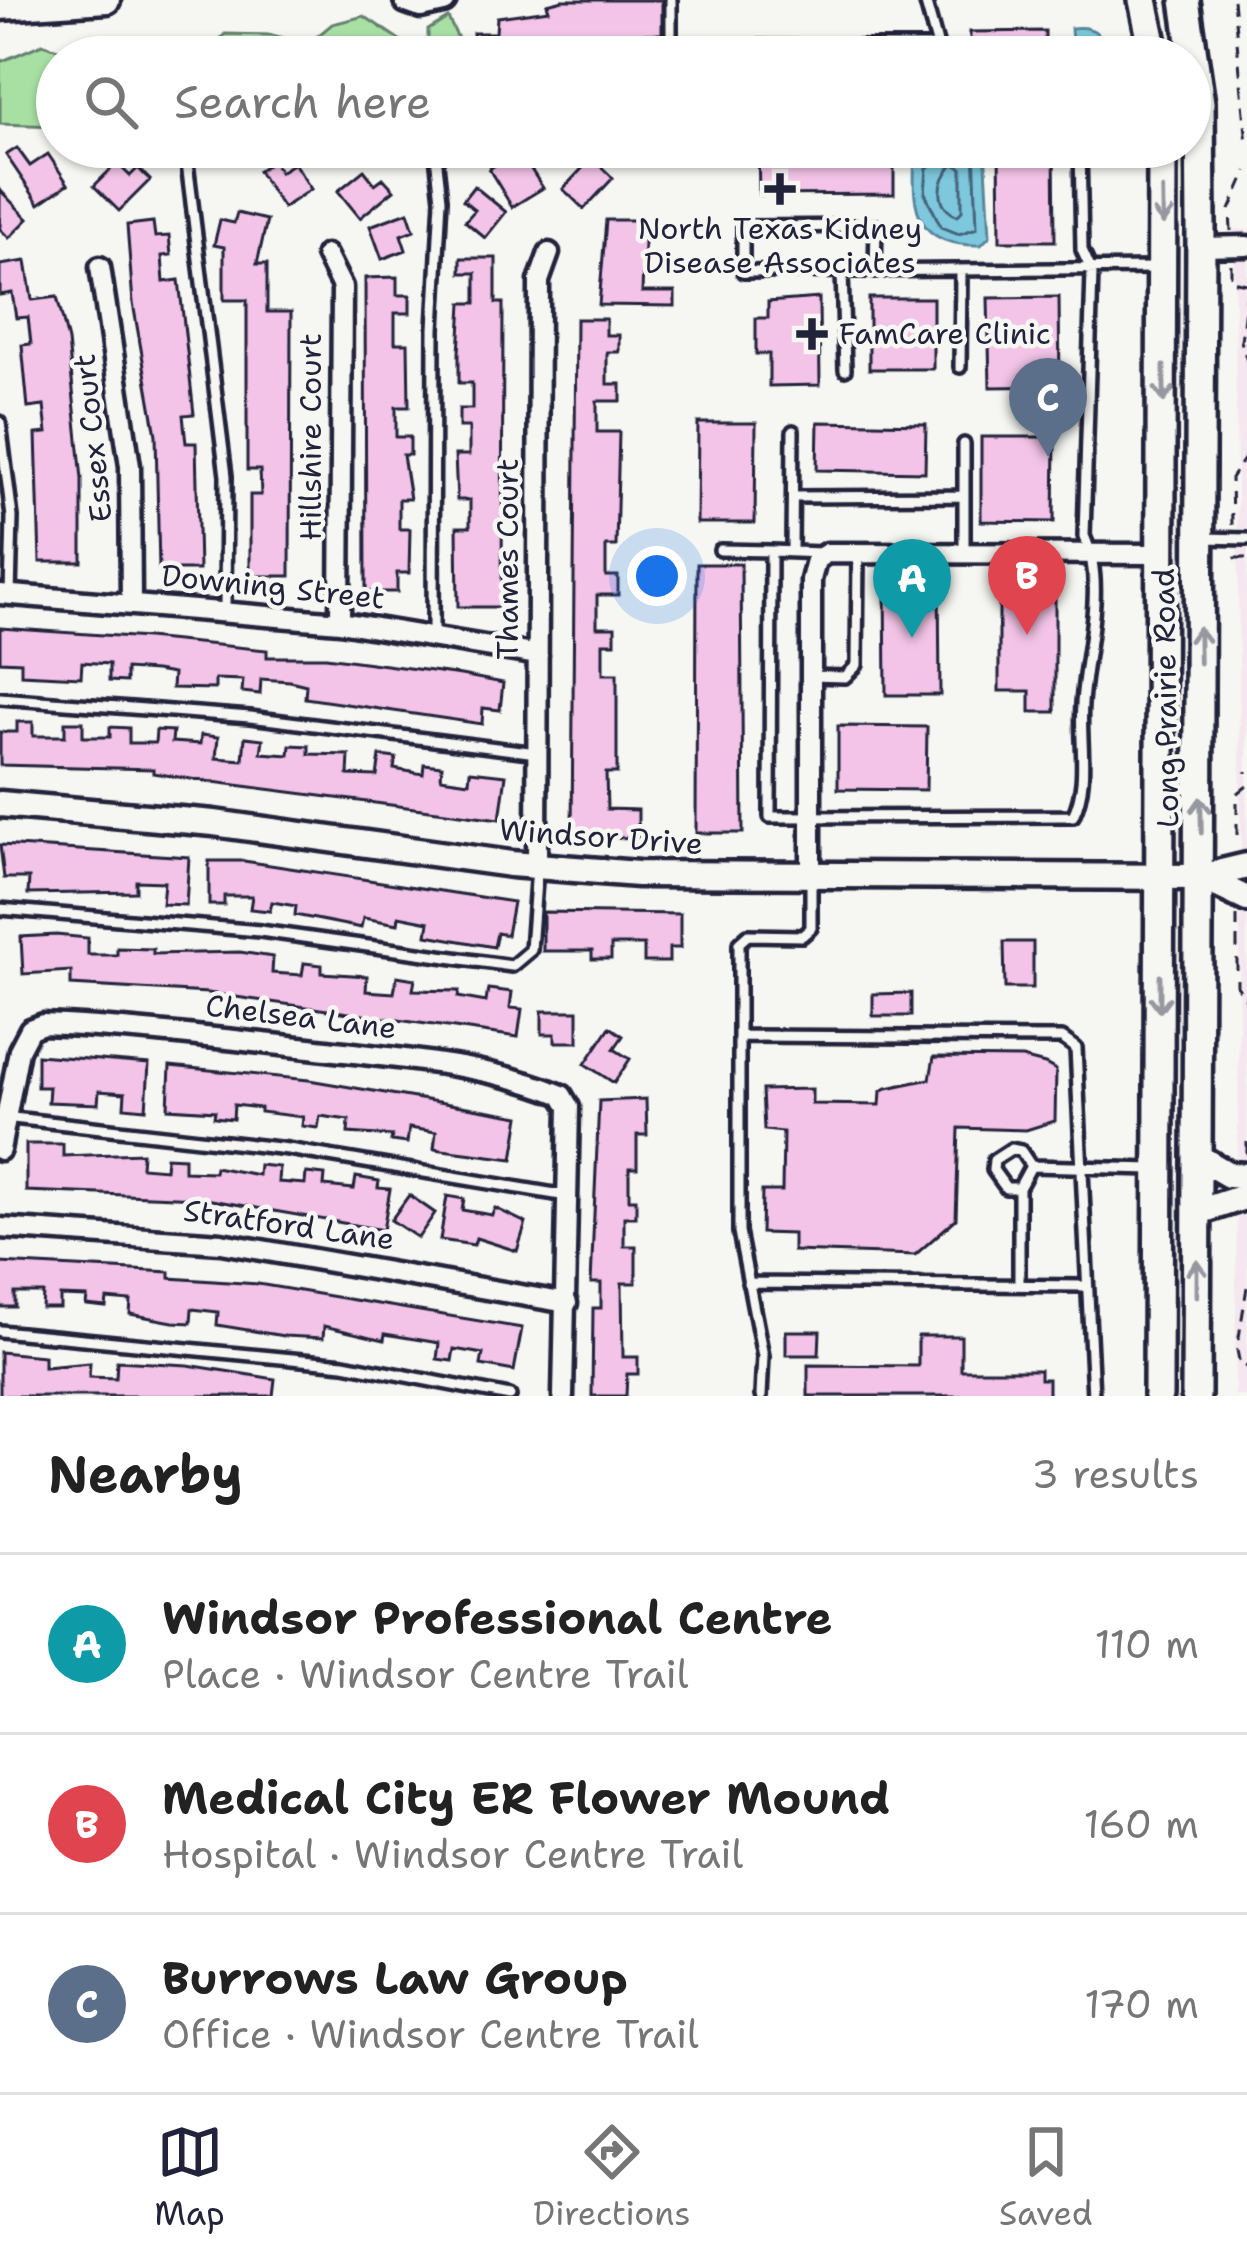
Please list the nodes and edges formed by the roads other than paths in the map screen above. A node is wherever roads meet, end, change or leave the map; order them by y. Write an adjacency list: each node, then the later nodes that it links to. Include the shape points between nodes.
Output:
1 (107, 0): 8 (street)
2 (406, 0): 3 (street)
3 (443, 0)
4 (670, 0): 9 (lane)
5 (925, 0): 10 (lane)
6 (1143, 0): 11 (main road)
7 (1185, 0): 12 (main road, Long Prairie Road)
8 (0, 7)
9 (671, 36)
10 (934, 36)
11 (1151, 36)
12 (1190, 36)
13 (188, 168): 47 (lane, via 226,476)
14 (437, 168): 49 (lane)
15 (1080, 168): 27 (lane, via 1082,250)
16 (1162, 168): 23 (main road, Long Prairie Road, one-way to 23)
17 (1200, 168): 19 (main road, Long Prairie Road)
18 (1247, 246): 19 (street)
19 (1201, 247): 35 (main road, Long Prairie Road)
20 (549, 253): 50 (street, Thames Court, via 539,281)
21 (326, 256): 48 (street, Hillshire Court, via 342,286)
22 (100, 267): 46 (street, Essex Court, via 130,466)
23 (1164, 267): 27 (lane); 44 (main road, Long Prairie Road, one-way to 44)
24 (842, 272): 25 (lane); 25 (lane, via 743,272 743,227 876,226); 29 (lane)
25 (875, 272): 26 (lane)
26 (961, 272): 27 (lane); 28 (lane)
27 (1092, 272): 43 (lane, via 1084,536)
28 (960, 367)
29 (845, 370)
30 (0, 422): 45 (lane, via 12,517)
31 (793, 431): 34 (lane)
32 (964, 444): 33 (lane)
33 (964, 496): 34 (lane); 42 (lane)
34 (794, 497): 38 (lane)
35 (1197, 538): 36 (lane); 60 (main road, Long Prairie Road, one-way to 35)
36 (1247, 538)
37 (720, 550): 39 (lane)
38 (792, 550): 39 (lane); 40 (lane)
39 (771, 551): 55 (lane, via 770,817)
40 (827, 554): 41 (street); 51 (street, via 816,560 811,580)
41 (858, 554): 42 (street); 51 (lane, via 857,665 845,677)
42 (964, 554): 43 (street)
43 (1093, 554): 44 (street); 55 (lane, via 1082,796 1073,816)
44 (1163, 554): 59 (main road, Long Prairie Road)
45 (5, 594): 46 (street, Downing Street)
46 (131, 603): 47 (street, Downing Street)
47 (225, 611): 48 (street, Downing Street)
48 (340, 622): 49 (street, Downing Street)
49 (433, 636): 50 (street, Downing Street)
50 (538, 655): 53 (street, Thames Court)
51 (811, 676): 55 (street)
52 (0, 698): 53 (lane, via 230,715)
53 (538, 753): 57 (street, Thames Court)
54 (0, 804): 57 (street, Windsor Drive, via 236,825)
55 (811, 817): 58 (street)
56 (1247, 866): 60 (street)
57 (538, 867): 58 (street, Windsor Drive); 62 (lane, via 531,950 512,966)
58 (811, 876): 59 (street, Windsor Drive); 63 (lane, via 811,928 739,943)
59 (1161, 877): 60 (street, Windsor Drive); 69 (main road, Long Prairie Road, one-way to 69)
60 (1201, 877): 61 (street); 66 (main road, Long Prairie Road)
61 (1242, 905)
62 (0, 909)
63 (740, 1036): 68 (lane, via 1062,1038 1076,1048); 76 (lane, via 739,1232)
64 (4, 1117): 65 (street); 72 (lane, via 288,1149); 72 (street, Chelsea Lane, via 19,1050 29,1029 43,1024 162,1029 375,1055 562,1094 569,1107)
65 (0, 1150)
66 (1198, 1157): 70 (street, via 1229,1175); 74 (main road, Long Prairie Road)
67 (1031, 1166): 68 (lane); 71 (lane); 71 (lane, via 1011,1149 994,1160 996,1181)
68 (1085, 1166): 69 (lane); 78 (lane)
69 (1160, 1169): 85 (main road, Long Prairie Road)
70 (1247, 1172)
71 (1019, 1188): 77 (lane)
72 (566, 1196): 79 (street)
73 (1247, 1196): 74 (street)
74 (1198, 1212): 86 (main road, Long Prairie Road, one-way to 74)
75 (0, 1228): 79 (street, Stratford Lane, via 221,1243)
76 (748, 1283): 77 (lane); 83 (lane, via 763,1356)
77 (1019, 1285): 78 (lane)
78 (1085, 1286): 84 (lane)
79 (566, 1303): 82 (street)
80 (0, 1330): 81 (lane, via 344,1364)
81 (510, 1396)
82 (563, 1396)
83 (761, 1396)
84 (1094, 1396)
85 (1158, 1396)
86 (1196, 1396)

